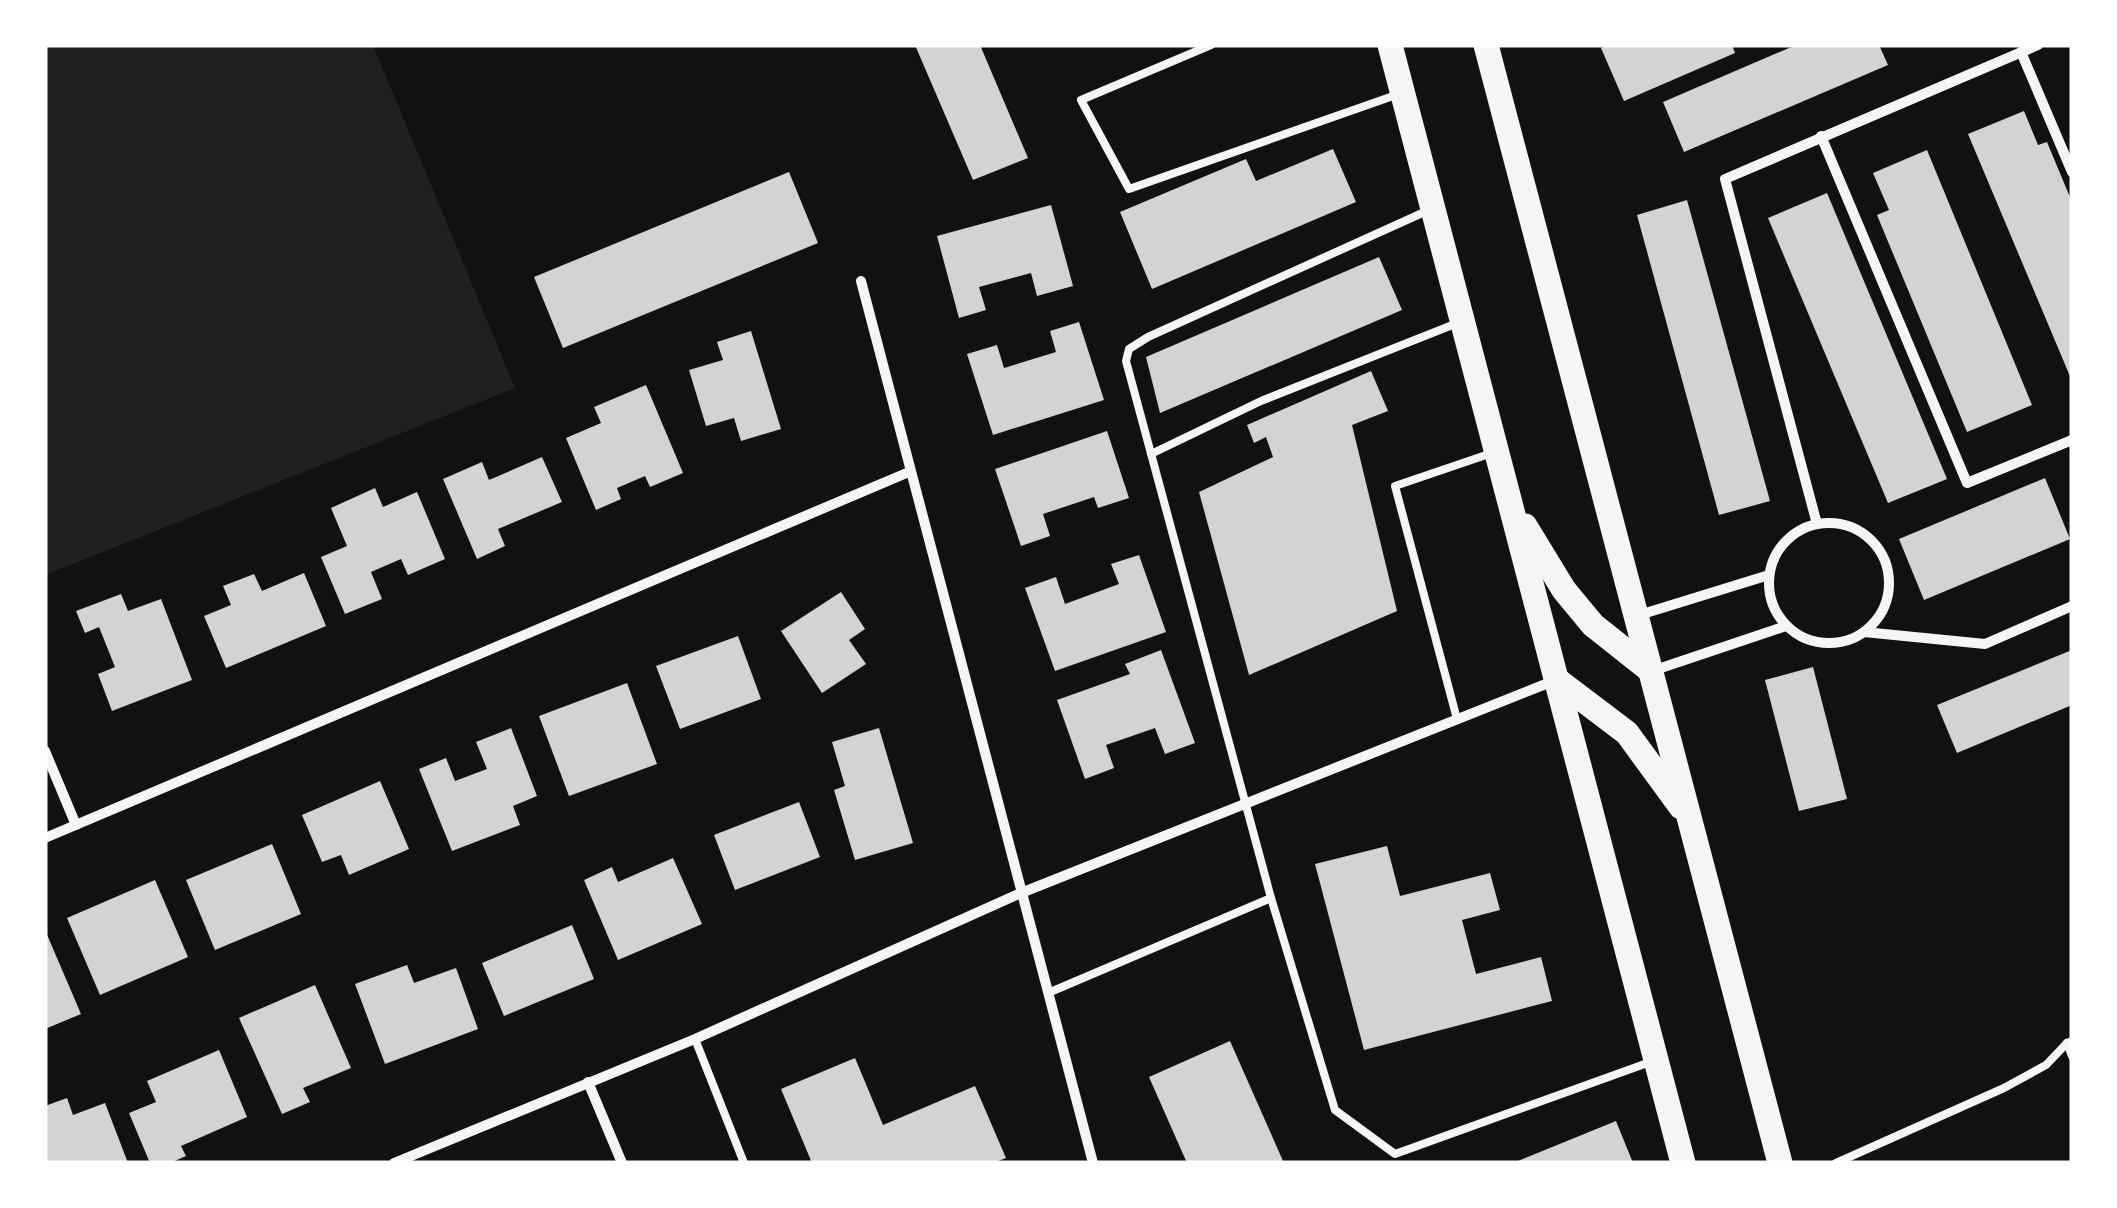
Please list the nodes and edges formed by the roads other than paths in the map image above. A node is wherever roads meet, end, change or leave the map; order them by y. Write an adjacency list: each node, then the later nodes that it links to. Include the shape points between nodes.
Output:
1 (1211, 45): 6 (lane, via 1081,100 1129,189)
2 (1390, 45): 6 (main road)
3 (1486, 45): 20 (main road)
4 (2038, 45): 5 (street)
5 (2021, 52): 7 (street); 8 (street)
6 (1402, 93): 9 (main road)
7 (1822, 136): 12 (street, via 1966,482); 17 (street, via 1726,179)
8 (2072, 172)
9 (1433, 208): 11 (main road); 14 (lane, via 1129,349 1126,361)
10 (861, 280): 15 (street)
11 (1462, 321): 13 (main road); 14 (lane, via 1260,401)
12 (2072, 440)
13 (1496, 451): 16 (main road); 25 (lane, via 1395,486)
14 (1151, 454): 27 (lane)
15 (909, 472): 29 (street); 31 (street)
16 (1510, 501): 23 (main road, via 1593,625); 24 (main road)
17 (1816, 524): 18 (street, via 1784,542); 22 (street, via 1855,528 1884,558 1887,598)
18 (1768, 575): 20 (street); 21 (street, via 1769,593)
19 (2072, 606): 22 (street, via 1985,644)
20 (1635, 616): 23 (main road)
21 (1786, 626): 22 (street, via 1816,642); 23 (street)
22 (1864, 632)
23 (1651, 671): 28 (main road)
24 (1556, 680): 25 (street); 28 (main road, via 1627,733); 37 (main road)
25 (1457, 719): 27 (street)
26 (45, 751): 29 (street)
27 (1247, 803): 31 (street); 32 (lane)
28 (1690, 820): 44 (main road)
29 (76, 825): 30 (street)
30 (45, 838)
31 (1021, 894): 33 (street); 34 (street)
32 (1271, 898): 33 (lane); 37 (lane, via 1336,1110 1394,1154)
33 (1048, 993): 42 (street)
34 (695, 1038): 38 (street); 41 (lane)
35 (2069, 1042): 36 (lane); 45 (lane, via 2046,1065 2004,1088)
36 (2072, 1056)
37 (1657, 1060): 43 (main road)
38 (588, 1082): 39 (street); 40 (street)
39 (394, 1163)
40 (622, 1163)
41 (744, 1163)
42 (1093, 1163)
43 (1683, 1163)
44 (1780, 1163)
45 (1836, 1163)

